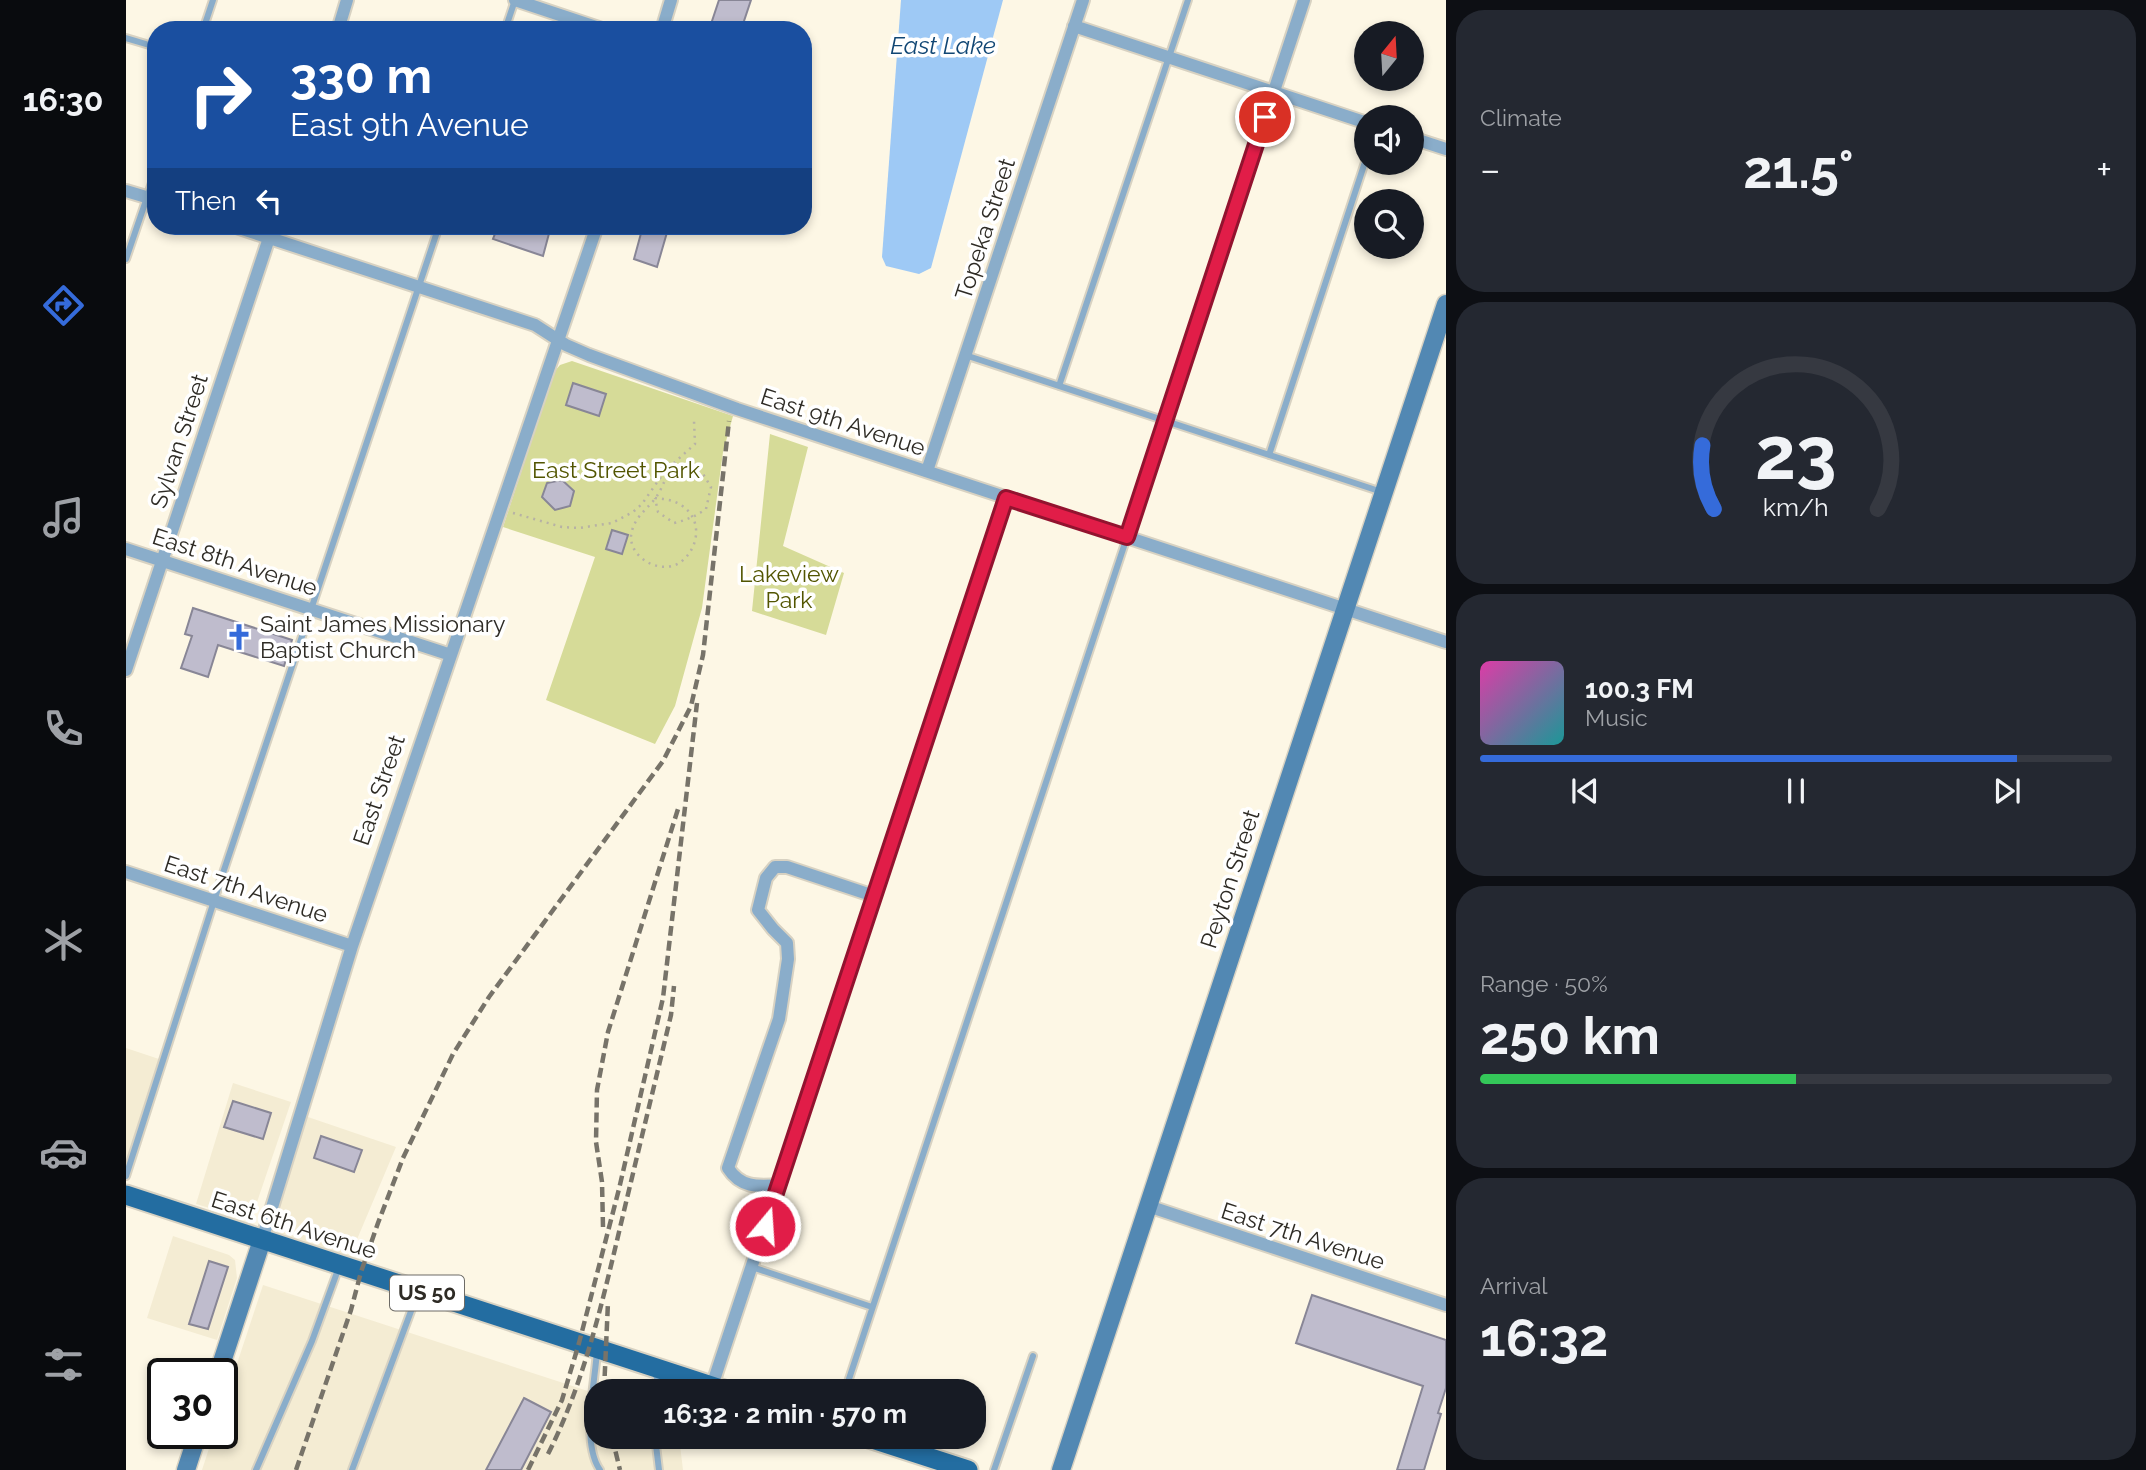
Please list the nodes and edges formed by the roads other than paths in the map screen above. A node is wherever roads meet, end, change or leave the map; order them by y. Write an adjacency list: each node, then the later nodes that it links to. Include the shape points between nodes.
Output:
1 (213, 0): 8 (lane)
2 (347, 0): 9 (street)
3 (515, 0): 10 (lane); 11 (street)
4 (671, 0): 12 (street)
5 (1083, 0): 13 (street, Topeka Street)
6 (1188, 0): 16 (lane)
7 (1304, 0): 17 (street)
8 (207, 21)
9 (341, 21)
10 (508, 21)
11 (578, 21)
12 (665, 21)
13 (1074, 26): 16 (street); 33 (street, Topeka Street)
14 (126, 38): 15 (lane)
15 (147, 44)
16 (1169, 57): 17 (street); 34 (lane)
17 (1274, 92): 18 (street); 35 (street)
18 (1354, 119)
19 (1424, 142): 20 (street)
20 (1446, 149)
21 (1361, 175): 36 (lane)
22 (126, 191): 23 (street)
23 (147, 198)
24 (147, 209): 29 (lane)
25 (270, 235): 42 (street, Sylvan Street)
26 (279, 235): 30 (street, East 9th Avenue)
27 (436, 235): 30 (lane)
28 (594, 235): 32 (street, East Street)
29 (126, 259)
30 (417, 286): 32 (street, East 9th Avenue, via 535,325); 43 (lane)
31 (1446, 303): 38 (street, Peyton Street)
32 (558, 339): 37 (street, East 9th Avenue, via 589,355 737,409); 46 (street, East Street)
33 (965, 355): 34 (lane); 37 (street, Topeka Street)
34 (1059, 386): 35 (lane)
35 (1165, 421): 36 (lane); 40 (street)
36 (1269, 455): 38 (lane)
37 (927, 471): 39 (street, East 9th Avenue)
38 (1384, 493): 44 (street, Peyton Street)
39 (1006, 498): 40 (street, East 9th Avenue); 49 (street)
40 (1127, 537): 44 (street, East 9th Avenue); 61 (lane)
41 (126, 549): 42 (street, East 8th Avenue)
42 (162, 561): 43 (street, East 8th Avenue); 47 (street, Sylvan Street)
43 (311, 609): 46 (street, East 8th Avenue); 50 (lane)
44 (1345, 610): 45 (street, East 9th Avenue); 55 (street, Peyton Street)
45 (1446, 642)
46 (451, 655): 51 (street, East Street)
47 (126, 670)
48 (126, 872): 50 (street, East 7th Avenue)
49 (874, 896): 53 (street); 53 (street, via 788,867 775,867 766,878 758,910 787,943 786,971 779,1019 727,1168 735,1180 747,1185)
50 (215, 900): 51 (street, East 7th Avenue); 52 (lane)
51 (352, 946): 56 (street, East Street)
52 (126, 1176)
53 (779, 1185): 58 (street)
54 (126, 1195): 56 (main road, East 6th Avenue / US 50)
55 (1148, 1206): 60 (street, East 7th Avenue); 80 (street, Peyton Street)
56 (262, 1240): 57 (main road, East 6th Avenue / US 50); 64 (street, East Street)
57 (340, 1265): 59 (main road, East 6th Avenue / US 50); 74 (lane)
58 (752, 1267): 61 (lane); 68 (street)
59 (419, 1291): 62 (main road, East 6th Avenue / US 50); 75 (lane)
60 (1446, 1305)
61 (872, 1307): 69 (lane)
62 (597, 1349): 65 (main road, East 6th Avenue / US 50); 76 (lane, via 591,1443)
63 (1033, 1356): 79 (lane)
64 (223, 1358)
65 (653, 1367): 66 (lane); 67 (main road, East 6th Avenue / US 50)
66 (657, 1379)
67 (690, 1379)
68 (723, 1379)
69 (849, 1379)
70 (193, 1449): 73 (street)
71 (656, 1449): 77 (lane)
72 (903, 1449): 78 (main road)
73 (186, 1470)
74 (256, 1470)
75 (352, 1470)
76 (600, 1470)
77 (659, 1470)
78 (968, 1470)
79 (994, 1470)
80 (1060, 1470)

